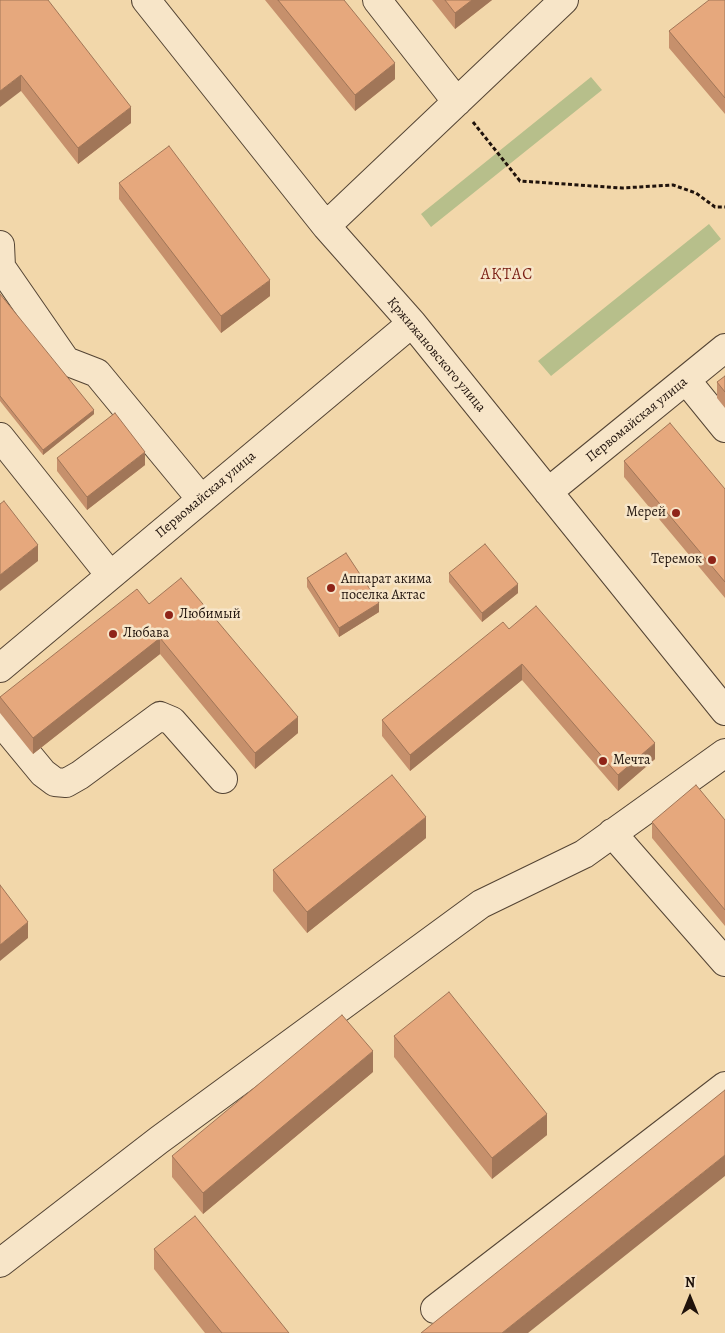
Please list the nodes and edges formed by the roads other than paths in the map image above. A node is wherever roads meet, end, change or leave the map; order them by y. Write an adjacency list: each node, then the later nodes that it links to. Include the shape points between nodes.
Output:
1 (146, 0): 5 (street, Кржижановского улица)
2 (377, 0): 4 (street)
3 (564, 0): 4 (street)
4 (457, 102): 5 (street)
5 (326, 226): 7 (street, Кржижановского улица)
6 (0, 245): 13 (street, via 2,267 66,362 97,373)
7 (412, 323): 12 (street, Кржижановского улица); 13 (street, Первомайская улица)
8 (725, 348): 9 (street, Первомайская улица)
9 (686, 380): 10 (street); 12 (street, Первомайская улица)
10 (725, 428)
11 (0, 437): 14 (street)
12 (548, 492): 16 (street, Кржижановского улица)
13 (201, 499): 14 (street, Первомайская улица)
14 (110, 575): 15 (street, Первомайская улица)
15 (0, 668)
16 (725, 711)
17 (0, 721): 19 (street, via 43,773 55,782 66,782 80,775 154,718 166,717)
18 (725, 753): 20 (street)
19 (223, 779)
20 (612, 834): 21 (street); 23 (street, via 584,854 481,904 159,1140)
21 (725, 962)
22 (725, 1086): 24 (street)
23 (0, 1263)
24 (435, 1309)

